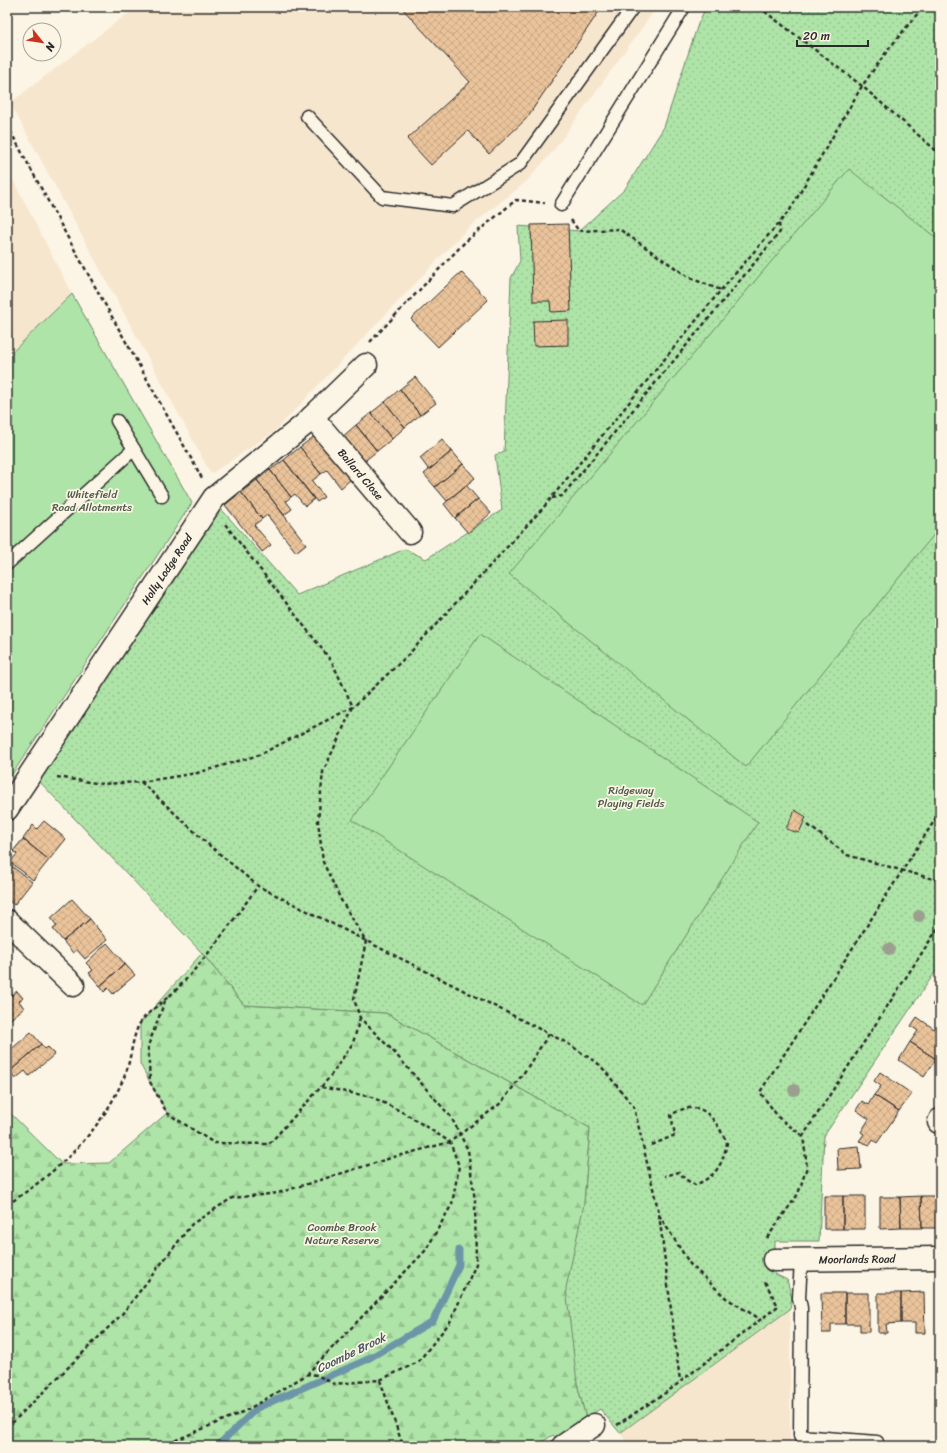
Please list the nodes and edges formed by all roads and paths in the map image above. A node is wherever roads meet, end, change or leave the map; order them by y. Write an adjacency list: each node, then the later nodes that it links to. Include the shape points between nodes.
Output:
1 (633, 7): 8 (lane, via 520,164 453,206 382,197)
2 (684, 7): 11 (lane)
3 (759, 7): 6 (path)
4 (770, 7): 6 (path)
5 (923, 7): 7 (path)
6 (764, 10): 7 (path)
7 (862, 86): 10 (path); 12 (path, via 790,210)
8 (307, 116)
9 (7, 125): 19 (path)
10 (940, 154)
11 (561, 205): 13 (path, via 579,231 618,229 690,278); 14 (path, via 516,200 465,242 359,354)
12 (779, 223): 13 (path); 20 (path, via 780,232 635,408 562,496)
13 (721, 290): 20 (path)
14 (366, 365): 15 (street, Holly Lodge Road)
15 (312, 417): 19 (street, Holly Lodge Road); 21 (street, Ballard Close)
16 (117, 421): 17 (lane)
17 (134, 449): 18 (lane); 22 (lane)
18 (162, 496)
19 (214, 498): 23 (path, via 219,516 332,662); 24 (street, Holly Lodge Road)
20 (552, 498): 23 (path, via 407,656)
21 (410, 532)
22 (7, 564)
23 (353, 707): 25 (path, via 258,755 197,773); 34 (path, via 323,772 318,821 323,862 341,900)
24 (31, 772): 25 (path, via 102,784); 26 (street, Holly Lodge Road)
25 (141, 782): 31 (path)
26 (7, 809)
27 (940, 812): 29 (path)
28 (808, 826): 29 (path, via 847,855)
29 (902, 871): 30 (path); 41 (path, via 760,1092 779,1118)
30 (940, 881)
31 (258, 886): 34 (path); 36 (path, via 204,959)
32 (7, 921): 35 (street)
33 (940, 925): 41 (path)
34 (366, 941): 37 (path, via 354,999); 38 (path)
35 (73, 985)
36 (165, 1001): 39 (path, via 148,1046 150,1082 167,1112 214,1144 269,1144); 45 (path, via 140,1023 126,1074 113,1102 88,1138 43,1181)
37 (360, 1018): 39 (path, via 353,1043); 40 (path, via 423,1084 450,1117)
38 (549, 1034): 40 (path, via 501,1103); 46 (path, via 600,1065 634,1107)
39 (320, 1087): 42 (path, via 372,1097 406,1114)
40 (460, 1135): 42 (path); 55 (path, via 468,1150 475,1201 476,1264 450,1322 418,1362)
41 (803, 1136): 47 (path, via 808,1167 798,1194 768,1235)
42 (450, 1142): 54 (path, via 459,1166 452,1204 426,1250); 58 (path, via 278,1193 232,1198 192,1224 122,1314)
43 (652, 1145): 44 (path, via 675,1135 671,1115 681,1108 701,1108 717,1121 727,1143 722,1162 709,1180 695,1185 679,1172)
44 (665, 1176)
45 (7, 1205)
46 (659, 1214): 53 (path, via 690,1264 726,1298); 56 (path)
47 (770, 1251): 49 (street, Moorlands Road)
48 (940, 1258): 49 (street, Moorlands Road)
49 (801, 1259): 51 (lane)
50 (764, 1280): 52 (path)
51 (799, 1298): 52 (path, via 785,1300); 59 (lane, via 800,1436)
52 (778, 1306): 53 (path)
53 (760, 1319): 56 (path)
54 (308, 1374): 55 (path, via 317,1375 334,1384); 60 (path, via 245,1411)
55 (380, 1380): 61 (path)
56 (680, 1381): 57 (path, via 619,1425)
57 (594, 1425): 62 (street)
58 (7, 1428)
59 (877, 1442)
60 (162, 1446)
61 (403, 1446)
62 (563, 1446)

